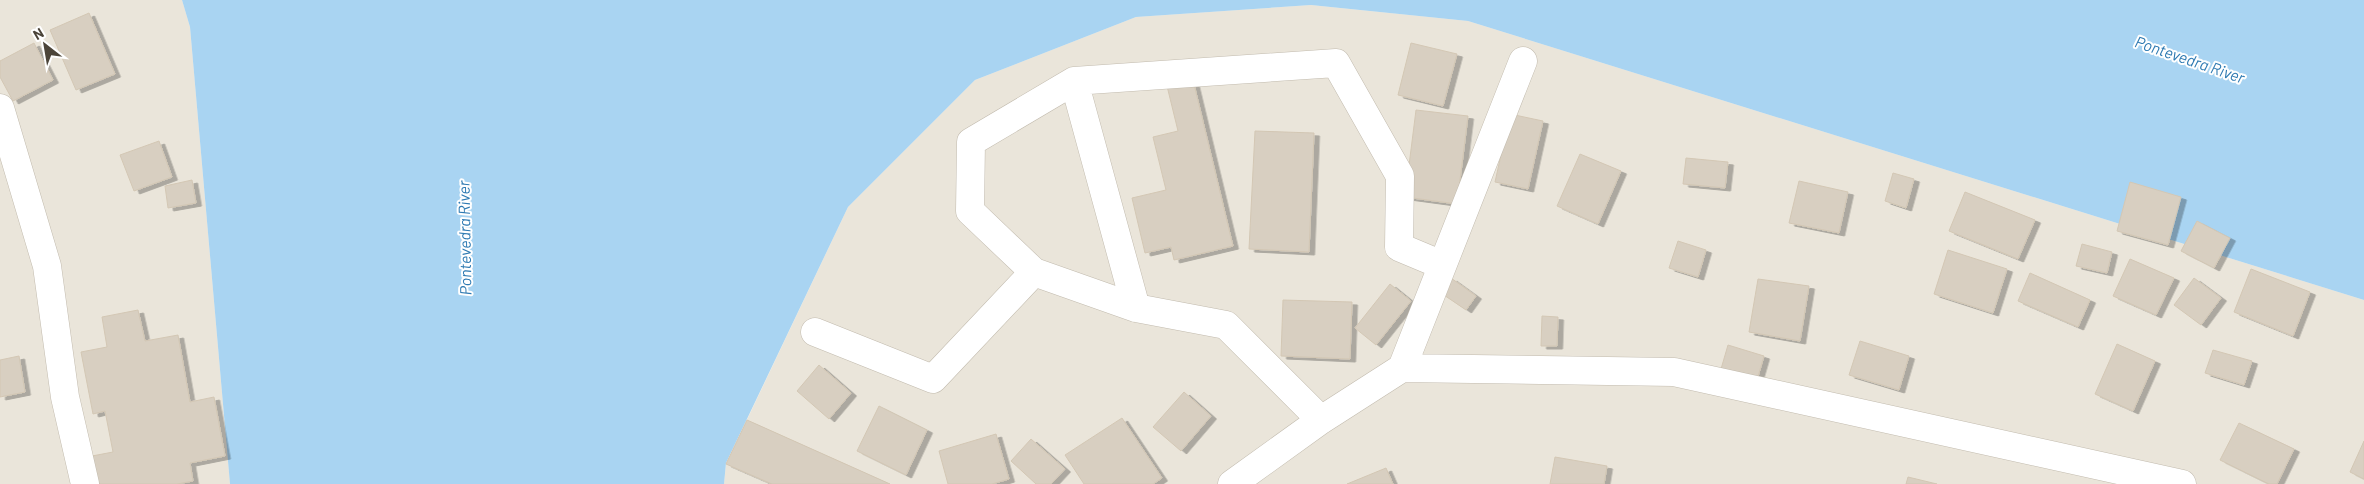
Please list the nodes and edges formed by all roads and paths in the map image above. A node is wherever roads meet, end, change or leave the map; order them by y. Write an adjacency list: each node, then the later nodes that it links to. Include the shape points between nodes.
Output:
1 (1523, 61): 4 (street)
2 (1074, 81): 4 (street, via 1336,63 1400,176 1399,247); 5 (street, via 971,142 970,211); 6 (street)
3 (0, 108): 10 (street, via 47,266 65,397)
4 (1442, 265): 8 (street)
5 (1034, 272): 6 (street); 7 (street, via 933,379)
6 (1136, 308): 9 (street, via 1226,325)
7 (815, 332)
8 (1402, 368): 9 (street); 12 (street, via 1674,372)
9 (1321, 420): 11 (street)
10 (85, 484)
11 (1232, 484)
12 (2182, 484)

